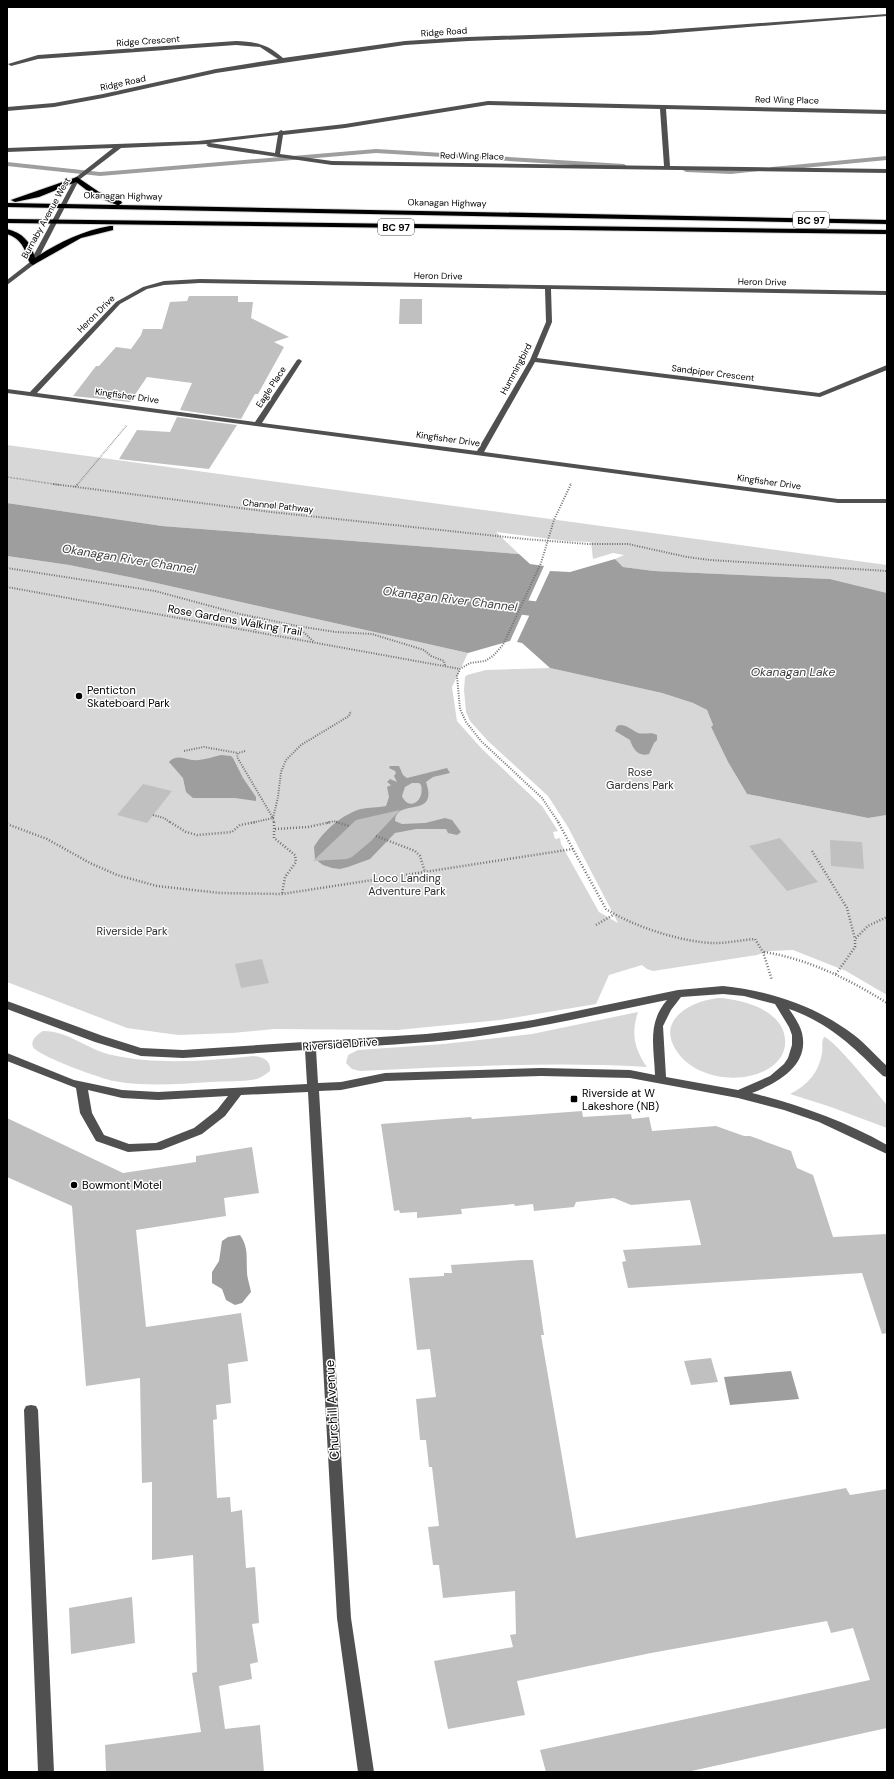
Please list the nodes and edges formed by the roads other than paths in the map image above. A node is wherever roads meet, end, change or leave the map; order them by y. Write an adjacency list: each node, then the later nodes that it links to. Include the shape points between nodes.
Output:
1 (887, 15): 2 (street, Ridge Road, via 650,33 405,43)
2 (282, 60): 3 (street, Ridge Crescent, via 268,47 236,43 38,57); 5 (street, Ridge Road, via 216,71 103,96)
3 (11, 64)
4 (663, 106): 6 (street, Red Wing Place); 7 (street, Red Wing Place, via 488,102 345,126); 12 (street)
5 (7, 109)
6 (887, 112)
7 (281, 132): 8 (street, Red Wing Place); 11 (street)
8 (198, 143): 9 (street); 11 (street, Red Wing Place)
9 (119, 146): 10 (street); 14 (street, Burnaby Avenue West)
10 (7, 150)
11 (277, 155): 12 (street, Red Wing Place, via 332,163)
12 (667, 168): 13 (street, Red Wing Place)
13 (887, 171)
14 (77, 179): 15 (highway); 16 (street, Burnaby Avenue West); 17 (highway, via 98,195)
15 (7, 203): 16 (highway, Okanagan Highway / BC 97)
16 (62, 205): 17 (highway, Okanagan Highway / BC 97); 19 (street, Burnaby Avenue West)
17 (133, 207): 20 (highway, Okanagan Highway / BC 97)
18 (7, 221): 19 (highway, BC 97)
19 (54, 222): 21 (highway, BC 97); 24 (street, Burnaby Avenue West)
20 (887, 222)
21 (143, 224): 23 (highway, BC 97); 24 (highway, via 78,235 58,245)
22 (7, 231): 24 (highway, via 16,234 28,244)
23 (887, 232)
24 (33, 263): 25 (street, Burnaby Avenue West)
25 (7, 283)
26 (548, 287): 27 (street, Heron Drive); 28 (street, Hummingbird, via 549,322); 32 (street, Heron Drive, via 200,281 164,283 145,288 118,303)
27 (887, 293)
28 (533, 360): 30 (street, Sandpiper Crescent, via 820,395); 34 (street, Hummingbird)
29 (299, 361): 33 (street, Eagle Place)
30 (887, 367)
31 (7, 391): 32 (street, Kingfisher Drive)
32 (32, 394): 33 (street, Kingfisher Drive)
33 (257, 424): 34 (street, Kingfisher Drive)
34 (480, 453): 35 (street, Kingfisher Drive, via 838,501)
35 (887, 501)
36 (678, 994): 37 (street, via 724,990); 39 (street, Riverside Drive, via 597,1012 481,1032); 42 (street, via 666,1008 658,1026)
37 (779, 1001): 41 (street, via 829,1023 851,1038); 46 (street, via 797,1032 795,1058 779,1077)
38 (10, 1010): 39 (street, Riverside Drive, via 142,1052 183,1054)
39 (310, 1046): 44 (street, Churchill Avenue)
40 (7, 1057): 43 (street)
41 (887, 1073)
42 (661, 1081): 44 (street, via 630,1074 525,1072 385,1077 341,1086); 46 (street)
43 (81, 1085): 45 (street, via 122,1094 158,1096); 45 (street, via 86,1113 100,1138 128,1148 157,1147 198,1130 221,1113)
44 (313, 1088): 45 (street); 50 (street, Churchill Avenue, via 344,1618)
45 (237, 1093)
46 (738, 1094): 47 (street, via 786,1106 823,1119)
47 (887, 1150)
48 (31, 1410): 49 (street)
49 (46, 1772)
50 (366, 1772)

